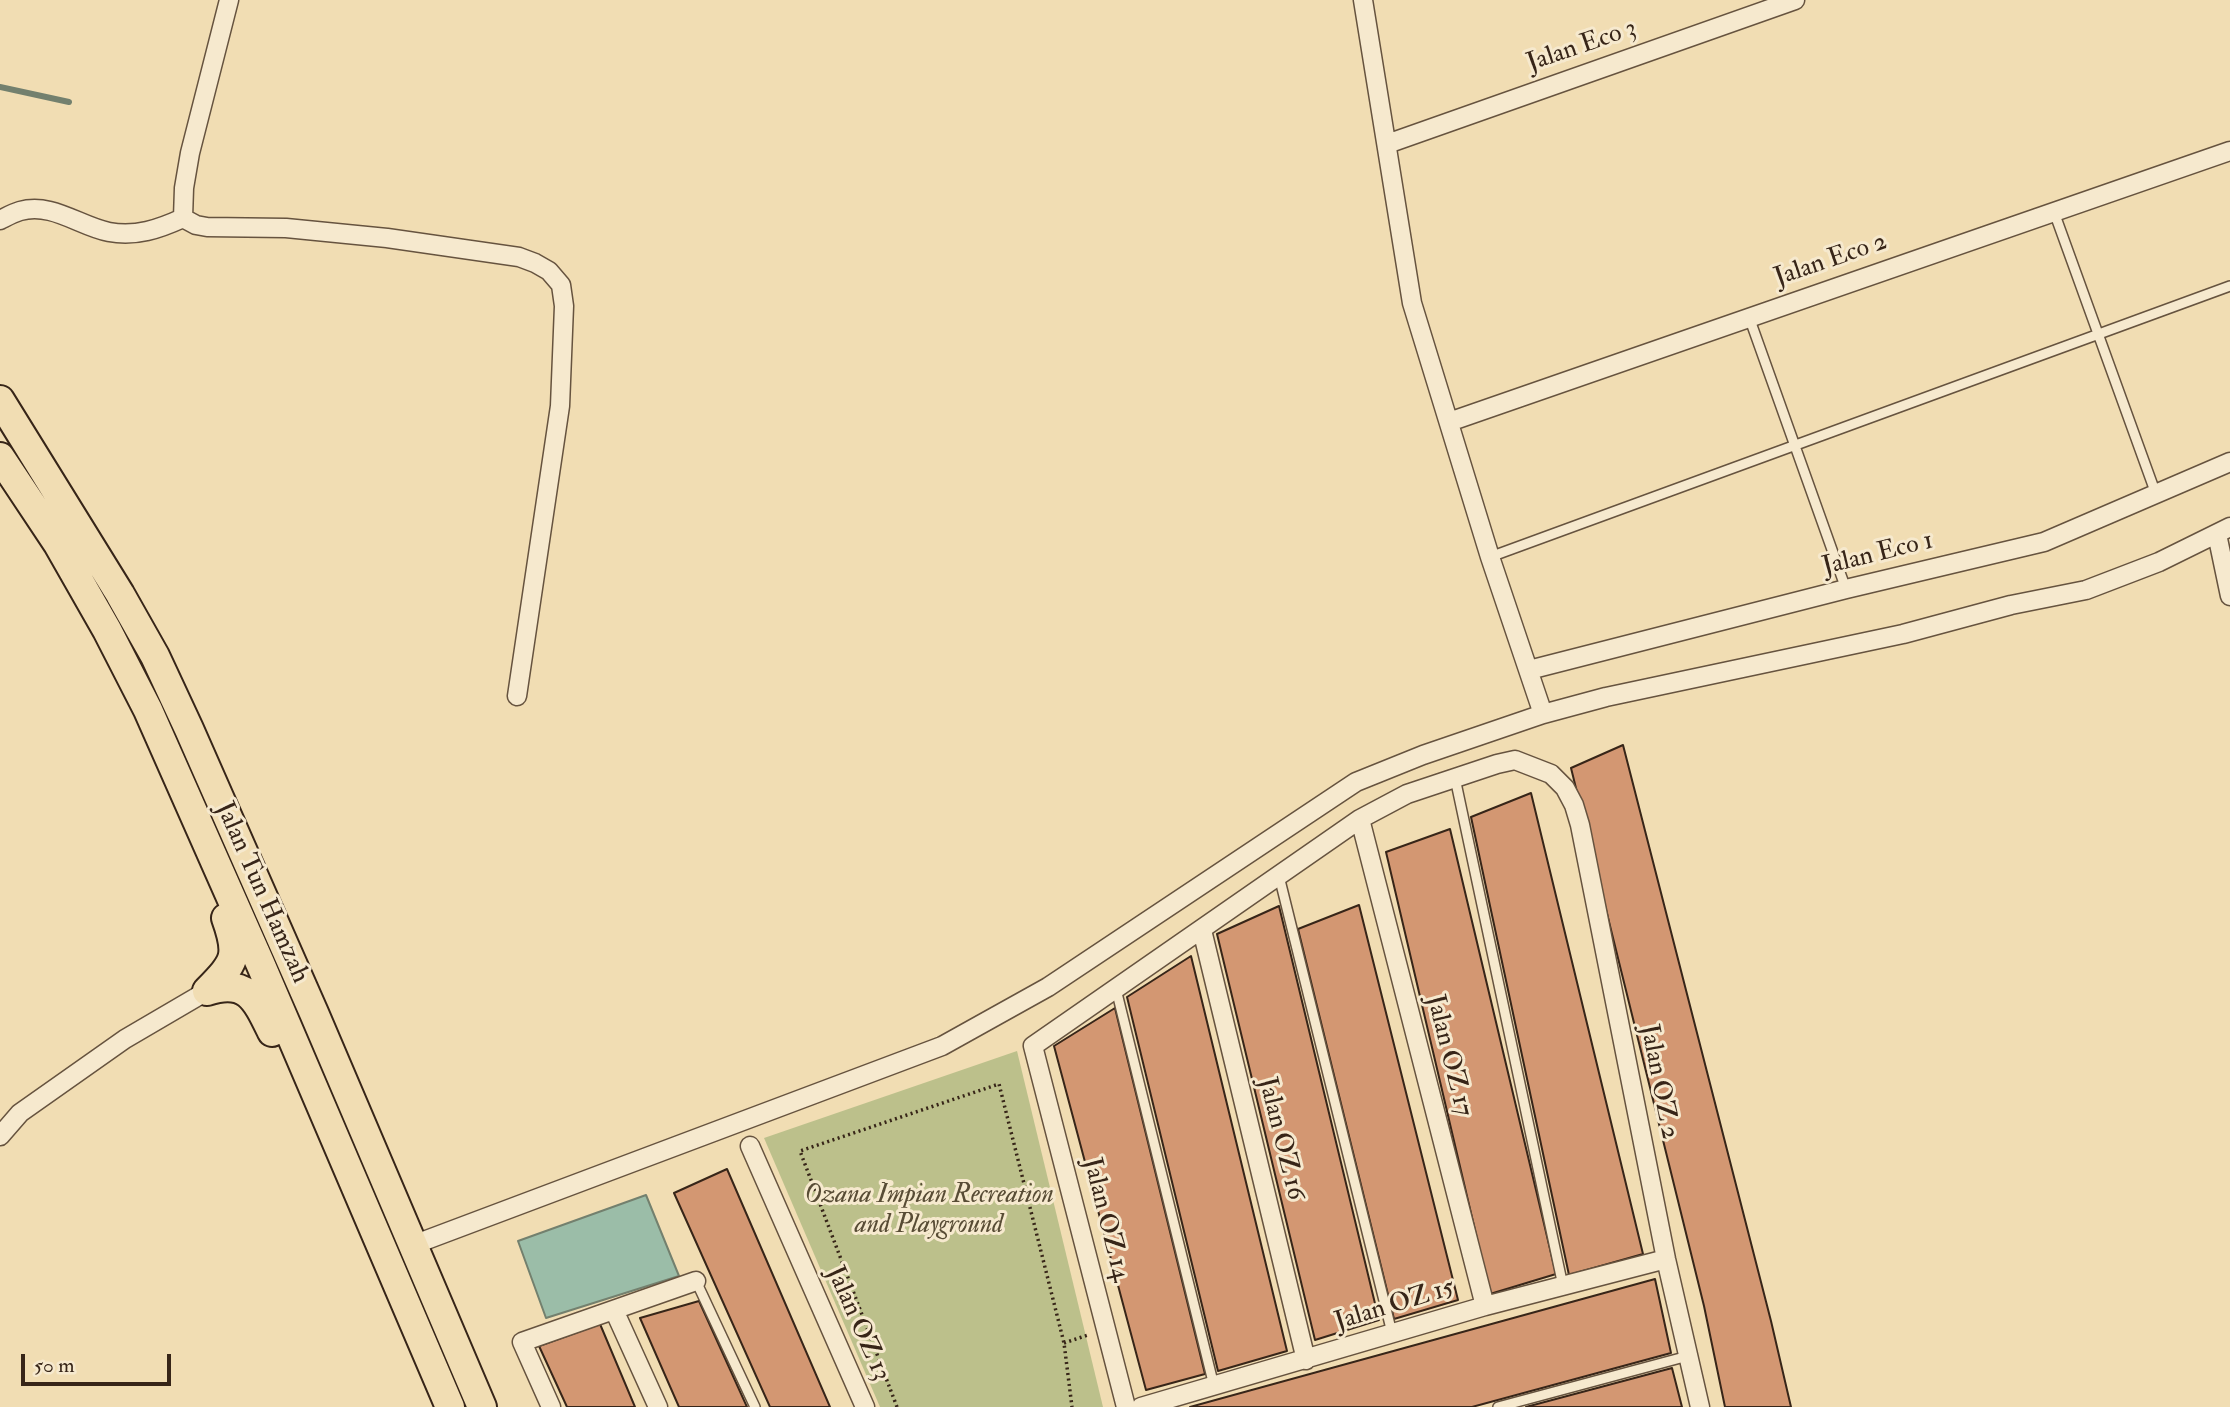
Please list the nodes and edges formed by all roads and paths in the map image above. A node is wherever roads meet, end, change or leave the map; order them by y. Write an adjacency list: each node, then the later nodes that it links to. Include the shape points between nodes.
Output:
1 (229, 0): 7 (street, via 190,153)
2 (1363, 0): 4 (street)
3 (1795, 0): 4 (street, Jalan Eco 3)
4 (1387, 144): 14 (street, via 1412,303)
5 (2230, 151): 6 (street, Jalan Eco 2)
6 (2054, 212): 10 (street, Jalan Eco 2); 11 (lane)
7 (183, 218): 8 (street, via 139,233 108,232 44,209 20,211); 27 (street, via 207,227 286,228 519,257 549,271 561,285 560,406)
8 (0, 220)
9 (2230, 286): 11 (lane)
10 (1749, 317): 14 (street, Jalan Eco 2); 16 (lane)
11 (2099, 334): 16 (lane); 20 (lane)
12 (0, 392): 15 (main road)
13 (0, 400): 15 (main road, Jalan Tun Hamzah)
14 (1449, 422): 22 (street)
15 (25, 439): 39 (main road, Jalan Tun Hamzah, via 155,656)
16 (1795, 446): 22 (lane); 23 (lane)
17 (0, 457): 25 (main road, Jalan Tun Hamzah, via 58,544)
18 (2230, 462): 20 (street, Jalan Eco 1)
19 (0, 483): 25 (main road)
20 (2156, 494): 23 (street, Jalan Eco 1, via 2044,542)
21 (2223, 530): 24 (street); 28 (street, via 2160,562 2086,590)
22 (1490, 557): 26 (street)
23 (1846, 589): 26 (street, Jalan Eco 1)
24 (2230, 596)
25 (107, 630): 29 (main road, Jalan Tun Hamzah)
26 (1529, 670): 28 (street)
27 (517, 696)
28 (1543, 714): 39 (street, via 1356,782 1048,987 942,1046)
29 (169, 758): 35 (main road, via 234,941 235,955 226,972); 38 (main road, Jalan Tun Hamzah)
30 (1455, 778): 31 (street, via 1407,794); 40 (street, Jalan OZ 2, via 1515,761 1551,774 1565,788 1580,825); 42 (lane)
31 (1360, 819): 32 (street); 43 (street, Jalan OZ 17)
32 (1279, 876): 33 (street); 46 (lane)
33 (1202, 930): 34 (street); 49 (street, Jalan OZ 16)
34 (1116, 989): 45 (street, Jalan OZ 14, via 1033,1046); 50 (lane)
35 (207, 991): 36 (street, via 114,1047 20,1113); 38 (main road, via 236,987 256,1000)
36 (0, 1136)
37 (751, 1146): 56 (street, Jalan OZ 13)
38 (373, 1226): 51 (main road, Jalan Tun Hamzah)
39 (413, 1245): 52 (main road, Jalan Tun Hamzah)
40 (1666, 1259): 42 (street, Jalan OZ 15); 48 (street, Jalan OZ 2)
41 (695, 1281): 44 (street); 55 (lane)
42 (1563, 1286): 43 (street, Jalan OZ 15)
43 (1485, 1306): 46 (street, Jalan OZ 15)
44 (614, 1310): 53 (street, via 522,1342); 54 (street)
45 (1106, 1331): 47 (path); 59 (street, Jalan OZ 14)
46 (1393, 1334): 49 (street, Jalan OZ 15)
47 (1063, 1342): 57 (path, via 999,1084 800,1151); 58 (path)
48 (1688, 1356): 61 (lane); 62 (street, Jalan OZ 2)
49 (1306, 1360): 50 (street, Jalan OZ 15)
50 (1214, 1386): 60 (street, Jalan OZ 15)
51 (450, 1407)
52 (482, 1407)
53 (551, 1407)
54 (658, 1407)
55 (755, 1407)
56 (865, 1407)
57 (897, 1407)
58 (1072, 1407)
59 (1126, 1407)
60 (1141, 1407)
61 (1498, 1407)
62 (1700, 1407)

